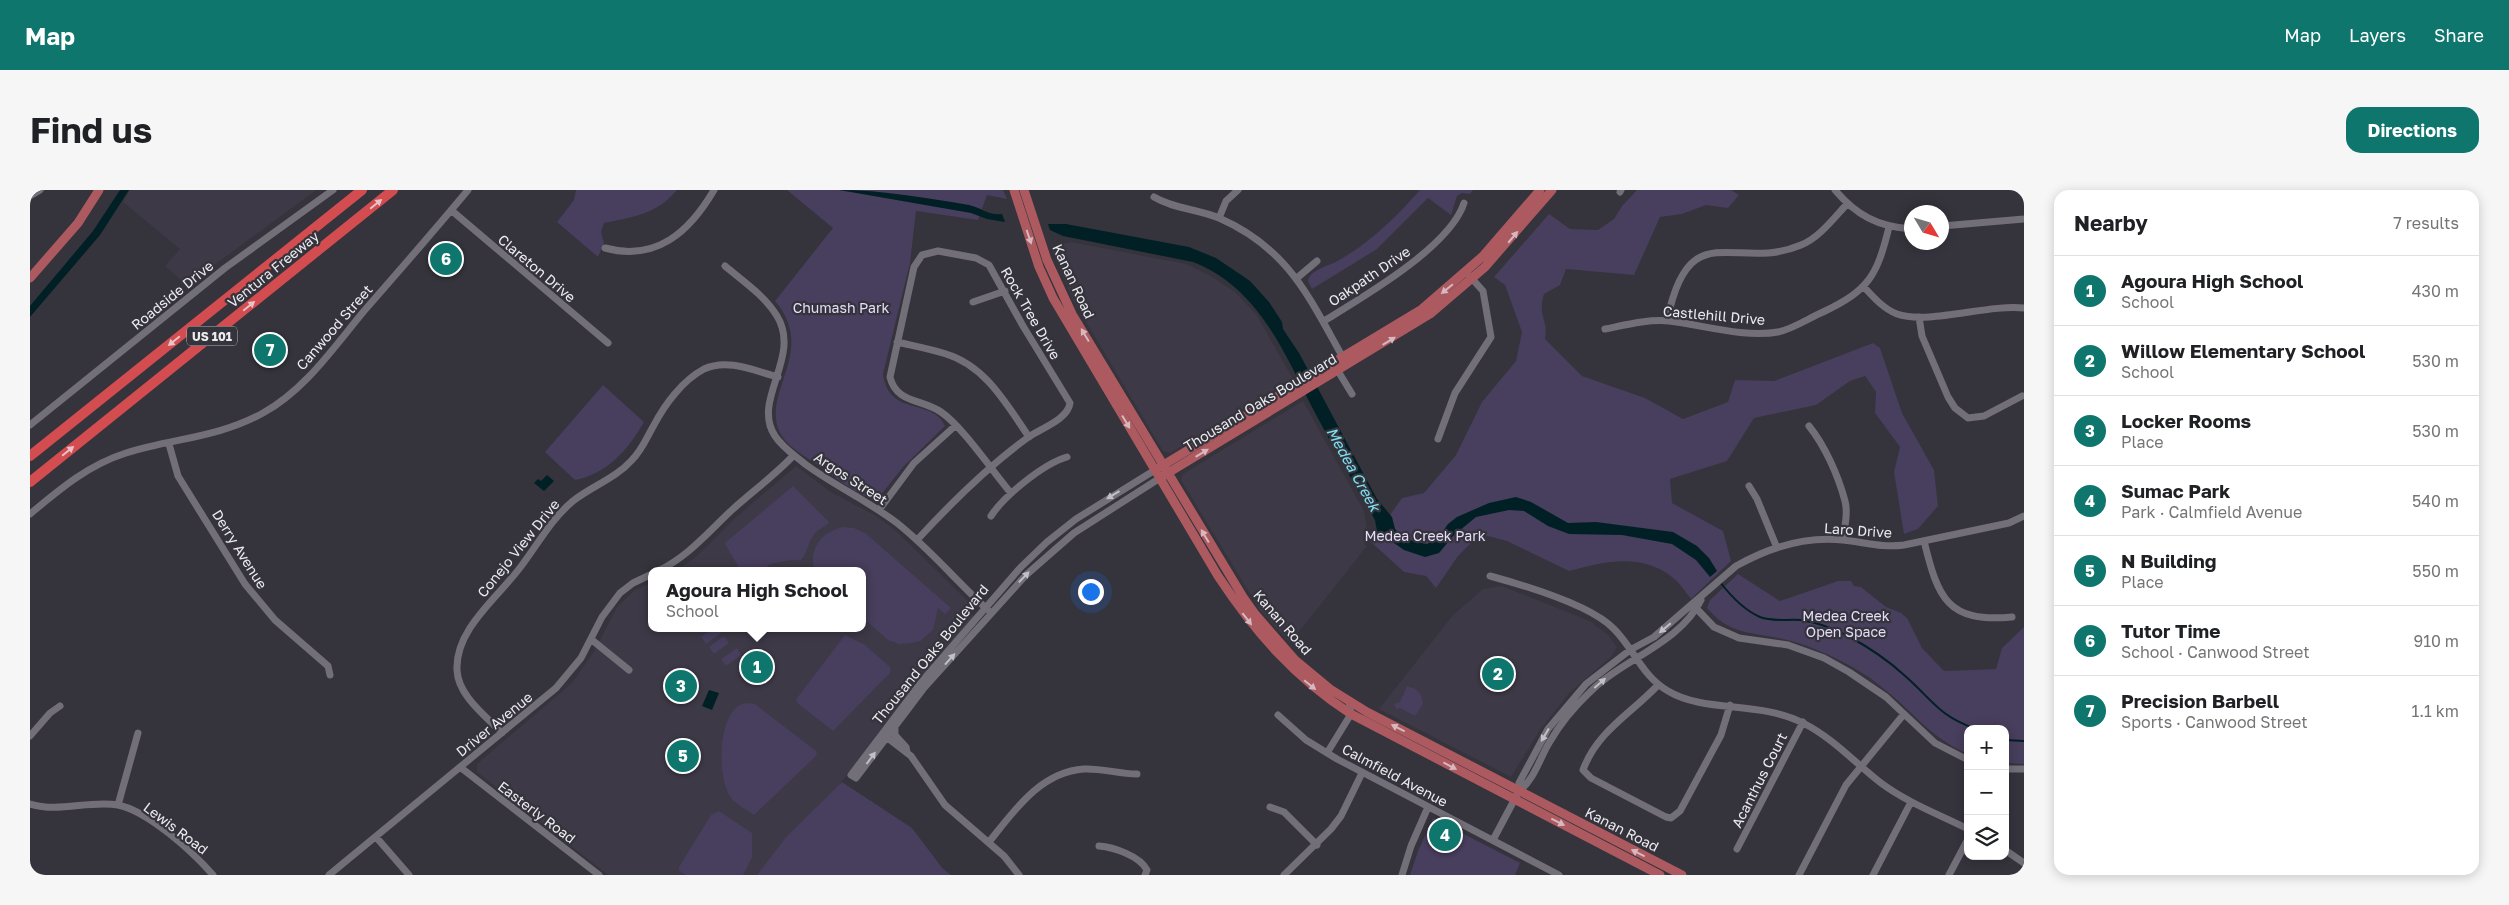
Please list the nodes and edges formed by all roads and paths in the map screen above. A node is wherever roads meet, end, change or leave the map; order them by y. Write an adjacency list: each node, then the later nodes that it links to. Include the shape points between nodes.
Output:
1 (40, 190): 14 (street)
2 (99, 190): 28 (main road, via 78,223)
3 (333, 190): 46 (street, Roadside Drive, via 225,268)
4 (362, 190): 53 (highway, Ventura Freeway / US 101, one-way to 53)
5 (393, 190): 57 (highway, Ventura Freeway / US 101, one-way to 5)
6 (468, 190): 18 (street, Canwood Street)
7 (714, 190): 24 (street, via 698,216 678,236 644,249)
8 (1014, 190): 56 (main road, Kanan Road, one-way to 56, via 1036,258 1054,298)
9 (1024, 190): 56 (main road, Kanan Road, one-way to 9, via 1061,294)
10 (1238, 190): 19 (street, via 1226,201)
11 (1540, 190): 27 (main road, Thousand Oaks Boulevard)
12 (1552, 190): 27 (main road, Thousand Oaks Boulevard, one-way to 12, via 1504,247)
13 (1835, 190): 17 (street)
14 (30, 196)
15 (1154, 197): 19 (street, via 1164,203)
16 (1464, 203): 35 (street, Oakpath Drive, via 1461,213 1411,264)
17 (1847, 204): 22 (street, via 1868,220); 36 (street, via 1823,230 1803,245 1780,252 1714,252 1697,259 1684,271)
18 (451, 210): 39 (street, Clareton Drive); 51 (street, Canwood Street, via 290,395 242,424)
19 (1218, 218): 29 (street, via 1263,245)
20 (2024, 218): 21 (street)
21 (1949, 225)
22 (1889, 227): 23 (street); 30 (street, Castlehill Drive, via 1876,270)
23 (1904, 228)
24 (605, 248)
25 (1316, 261): 29 (street)
26 (725, 266): 42 (street, Argos Street, via 759,295 777,316 785,343)
27 (1470, 276): 40 (main road, Thousand Oaks Boulevard); 50 (street, via 1483,291 1491,337 1455,393)
28 (30, 278)
29 (1297, 278): 35 (street)
30 (1864, 288): 34 (street, via 1897,314); 36 (street, Castlehill Drive, via 1842,303 1779,332 1756,333)
31 (1004, 291): 32 (street); 38 (street, Rock Tree Drive, via 994,271 983,261 938,251 922,256 914,267); 49 (street, Rock Tree Drive, via 1070,403 1069,409)
32 (973, 302)
33 (2024, 308): 34 (street)
34 (1919, 317): 45 (street, via 1924,344 1954,408 1968,418 1984,416)
35 (1324, 321): 40 (street)
36 (1667, 321): 37 (street, Castlehill Drive, via 1633,323)
37 (1605, 330)
38 (897, 342): 47 (street, via 890,377 892,386 905,398 930,405); 49 (street, via 948,354 972,367 999,392)
39 (608, 344)
40 (1345, 362): 41 (main road, Thousand Oaks Boulevard); 43 (main road, Thousand Oaks Boulevard)
41 (1338, 371): 43 (main road, Thousand Oaks Boulevard); 44 (street)
42 (778, 377): 52 (street, Argos Street, via 768,417 773,434); 92 (street, Conejo View Drive, via 727,365 715,365 693,376 663,409 632,460 620,472 574,501 555,519 482,612 460,648 456,671 464,692)
43 (1314, 380): 56 (main road, Thousand Oaks Boulevard)
44 (1352, 394)
45 (2022, 396)
46 (30, 425)
47 (955, 426): 55 (street); 60 (street, via 908,468)
48 (1809, 426): 65 (street, via 1820,440 1845,502)
49 (1029, 437): 55 (street)
50 (1438, 439)
51 (169, 444): 61 (street, Canwood Street, via 126,453 94,466); 79 (street, Derry Avenue, via 178,476 240,576 275,620 328,666)
52 (794, 455): 60 (street, Argos Street, via 830,482); 68 (street, via 693,549)
53 (30, 456)
54 (1067, 458): 59 (street, via 1052,464)
55 (990, 467): 59 (street); 64 (street)
56 (1162, 471): 72 (street, Thousand Oaks Boulevard, one-way to 72, via 1096,505 1047,542 1007,580); 73 (street, Thousand Oaks Boulevard, one-way to 56, via 1046,556); 82 (main road, Kanan Road, one-way to 56, via 1296,660 1255,614); 85 (main road, Kanan Road, one-way to 85, via 1218,576 1258,633 1306,682)
57 (30, 482)
58 (1749, 486): 67 (street)
59 (1011, 494): 62 (street)
60 (879, 510): 64 (street, Argos Street)
61 (30, 514)
62 (991, 516)
63 (2024, 516): 66 (street, Laro Drive, via 2009,523)
64 (917, 540): 72 (street, Argos Street)
65 (1842, 540): 66 (street, Laro Drive, via 1888,547); 67 (street, Laro Drive, via 1800,541)
66 (1924, 541): 74 (street, via 1935,584 1954,608 1973,617)
67 (1777, 548): 71 (street, Laro Drive, via 1752,557 1728,573)
68 (666, 567)
69 (648, 576): 75 (street, Driver Avenue, via 620,593 602,617)
70 (1490, 576): 76 (street, via 1591,613 1612,627)
71 (1694, 606): 76 (street, Laro Drive, one-way to 76, via 1654,637); 77 (street, Laro Drive, via 1667,637); 86 (street, via 1714,627 1739,638 1788,645 1824,658 1871,686)
72 (985, 607): 73 (street, Argos Street); 93 (street, Thousand Oaks Boulevard, via 923,680)
73 (992, 613): 89 (street, Thousand Oaks Boulevard, one-way to 73, via 924,688)
74 (2012, 617)
75 (592, 640): 78 (street); 92 (street, Driver Avenue, via 582,658 556,688)
76 (1630, 650): 77 (street); 81 (street, Laro Drive)
77 (1635, 658): 80 (street); 90 (street, Laro Drive, one-way to 77, via 1600,683)
78 (628, 670)
79 (330, 675)
80 (1658, 684): 83 (street, via 1692,701); 83 (street, via 1610,728 1583,770 1591,778 1666,817 1676,816 1721,735)
81 (1578, 692): 90 (street, Laro Drive, via 1578,698 1559,720); 104 (street, Laro Drive, one-way to 104, via 1543,738 1519,783)
82 (1349, 701): 85 (street); 104 (main road, Kanan Road, one-way to 82)
83 (1730, 705): 88 (street, via 1766,710)
84 (60, 706): 94 (street)
85 (1351, 714): 96 (street); 104 (main road, Kanan Road, one-way to 104)
86 (1904, 714): 97 (street, via 1935,743); 98 (street)
87 (1278, 715): 96 (street, Calmfield Avenue, via 1306,740)
88 (1803, 722): 98 (street, via 1823,734); 117 (street, Acanthus Court)
89 (895, 728): 93 (street, Thousand Oaks Boulevard); 95 (street, via 895,735)
90 (1557, 729): 104 (street, Laro Drive, via 1526,786)
91 (138, 733): 107 (street)
92 (502, 734): 99 (street, Driver Avenue)
93 (885, 735): 93 (street, Thousand Oaks Boulevard, one-way to 93, via 851,774 856,778); 95 (street)
94 (30, 736)
95 (907, 752): 113 (street, via 945,805)
96 (1327, 753): 102 (street, Calmfield Avenue)
97 (1964, 758)
98 (1860, 766): 105 (street); 131 (street, via 1842,791)
99 (460, 767): 111 (street, Driver Avenue); 123 (street, Easterly Road)
100 (2009, 769): 101 (street)
101 (2024, 770)
102 (1362, 773): 109 (street, Calmfield Avenue); 114 (street, via 1341,816)
103 (1137, 774): 113 (street, via 1084,769 1058,775 1029,795)
104 (1517, 795): 112 (street, Laro Drive); 129 (main road, Kanan Road, one-way to 129); 130 (main road, Kanan Road, one-way to 104)
105 (1911, 802): 110 (street); 132 (street)
106 (30, 804): 107 (street, Lewis Road, via 52,807)
107 (118, 805): 120 (street, Lewis Road, via 154,824)
108 (1270, 807): 114 (street, via 1284,812)
109 (1428, 807): 112 (street, Calmfield Avenue); 127 (street)
110 (1964, 827)
111 (376, 837): 121 (street, Driver Avenue); 122 (street)
112 (1493, 840): 128 (street, Calmfield Avenue)
113 (989, 842): 124 (street)
114 (1317, 845): 126 (street)
115 (1099, 846): 125 (street, via 1110,847 1144,864)
116 (1964, 847): 133 (street)
117 (1737, 849)
118 (2009, 853): 119 (street)
119 (2024, 862)
120 (213, 875)
121 (329, 875)
122 (409, 875)
123 (600, 875)
124 (1019, 875)
125 (1145, 875)
126 (1284, 875)
127 (1402, 875)
128 (1559, 875)
129 (1660, 875)
130 (1682, 875)
131 (1799, 875)
132 (1873, 875)
133 (1949, 875)

